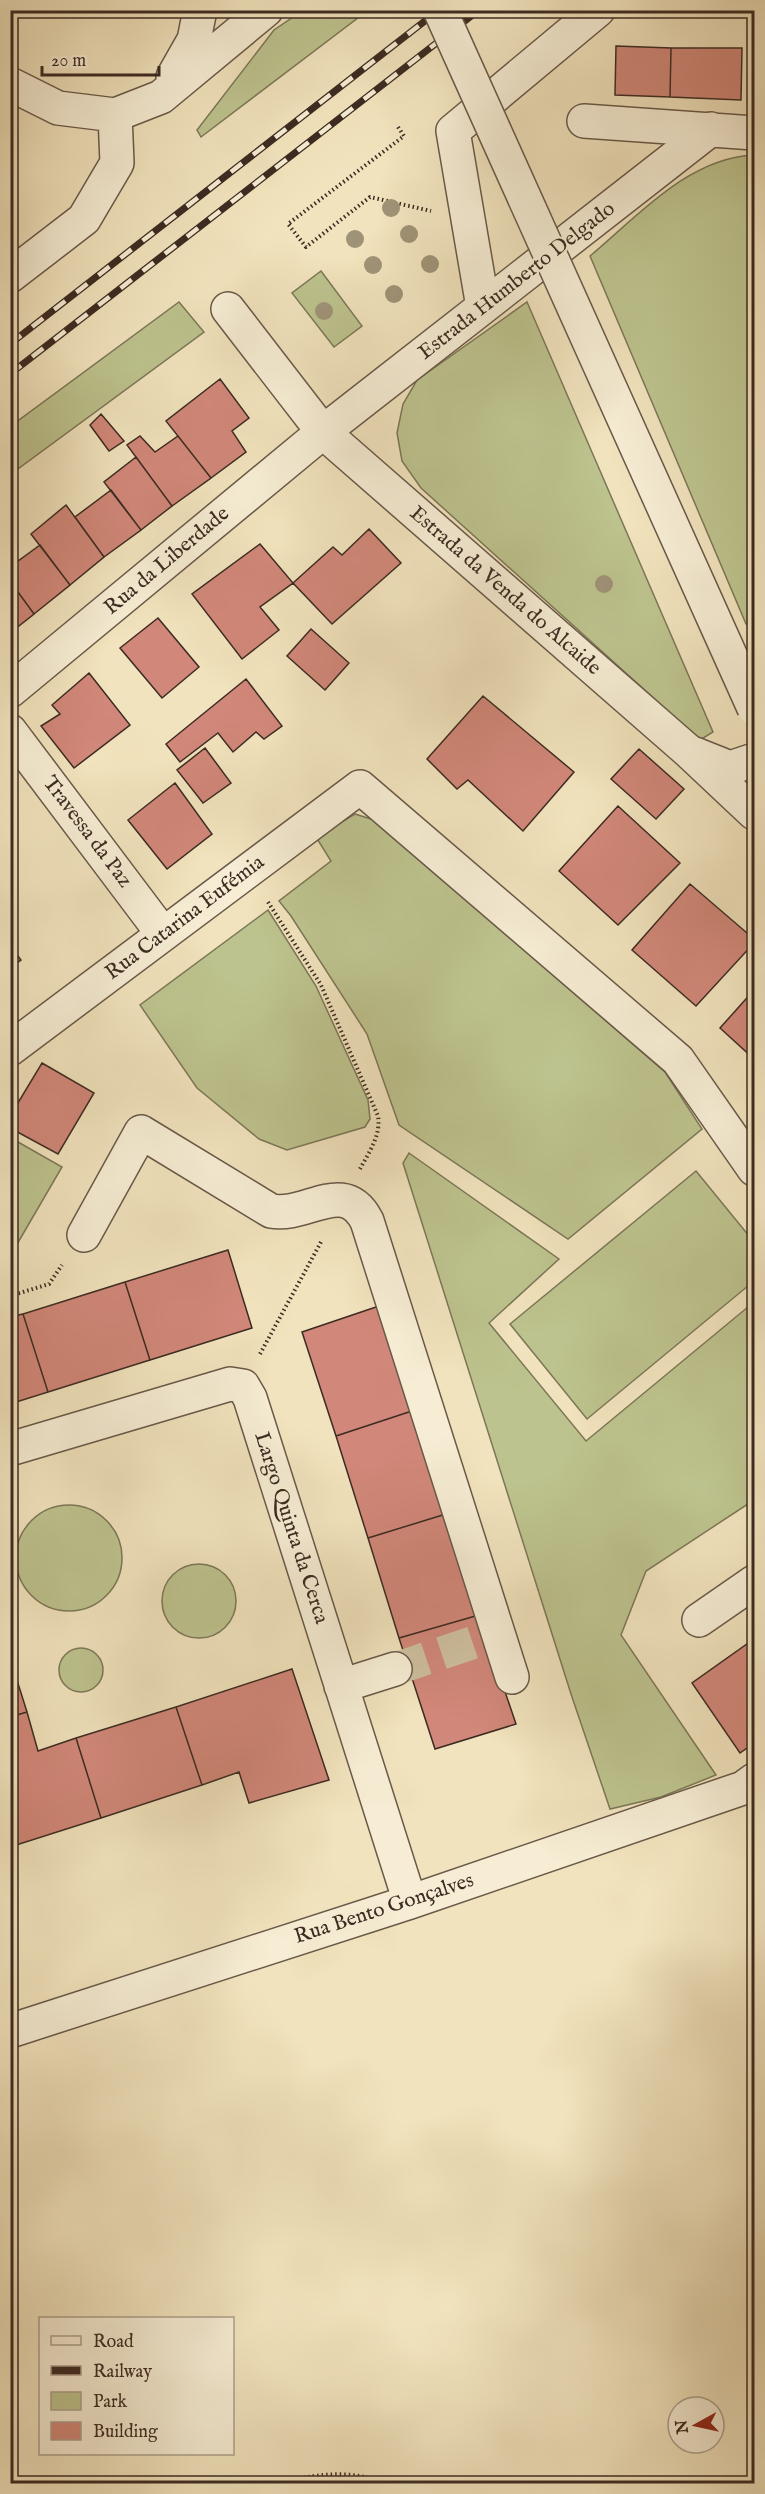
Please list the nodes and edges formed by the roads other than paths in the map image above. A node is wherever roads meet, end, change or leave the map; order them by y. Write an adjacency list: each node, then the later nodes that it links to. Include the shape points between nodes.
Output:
1 (200, 10): 6 (street, via 194,40)
2 (266, 10): 6 (street)
3 (440, 10): 16 (street, bridge)
4 (598, 10): 12 (street, via 453,131)
5 (10, 84): 7 (street, via 58,108)
6 (161, 97): 7 (street)
7 (115, 115): 11 (street, via 117,164 84,219)
8 (584, 121): 9 (street)
9 (711, 129): 10 (street); 12 (street, Estrada Humberto Delgado)
10 (754, 133)
11 (10, 276)
12 (483, 307): 14 (street, Estrada Humberto Delgado)
13 (228, 309): 14 (street, Estrada da Venda do Alcaide)
14 (323, 432): 15 (street, Rua da Liberdade); 18 (street, Estrada da Venda do Alcaide)
15 (10, 691)
16 (754, 708)
17 (10, 731): 21 (street, Travessa da Paz)
18 (687, 750): 19 (street, Estrada da Venda do Alcaide, via 730,768); 20 (street, Estrada da Venda do Alcaide)
19 (754, 760)
20 (754, 813)
21 (163, 934): 22 (street, Rua Catarina Eufémia); 23 (street, Rua Catarina Eufémia, via 360,787 678,1060)
22 (10, 1049)
23 (754, 1169)
24 (84, 1235): 29 (street, via 141,1132 271,1212 292,1212 333,1199 345,1199 362,1210)
25 (10, 1449): 30 (street, Largo Quinta da Cerca, via 230,1384 243,1386)
26 (754, 1582): 27 (street)
27 (699, 1620)
28 (395, 1669): 30 (street)
29 (512, 1677)
30 (341, 1686): 32 (street, Largo Quinta da Cerca)
31 (754, 1780): 32 (street, Rua Bento Gonçalves, via 742,1788)
32 (410, 1902): 33 (street, Rua Bento Gonçalves)
33 (10, 2031)

